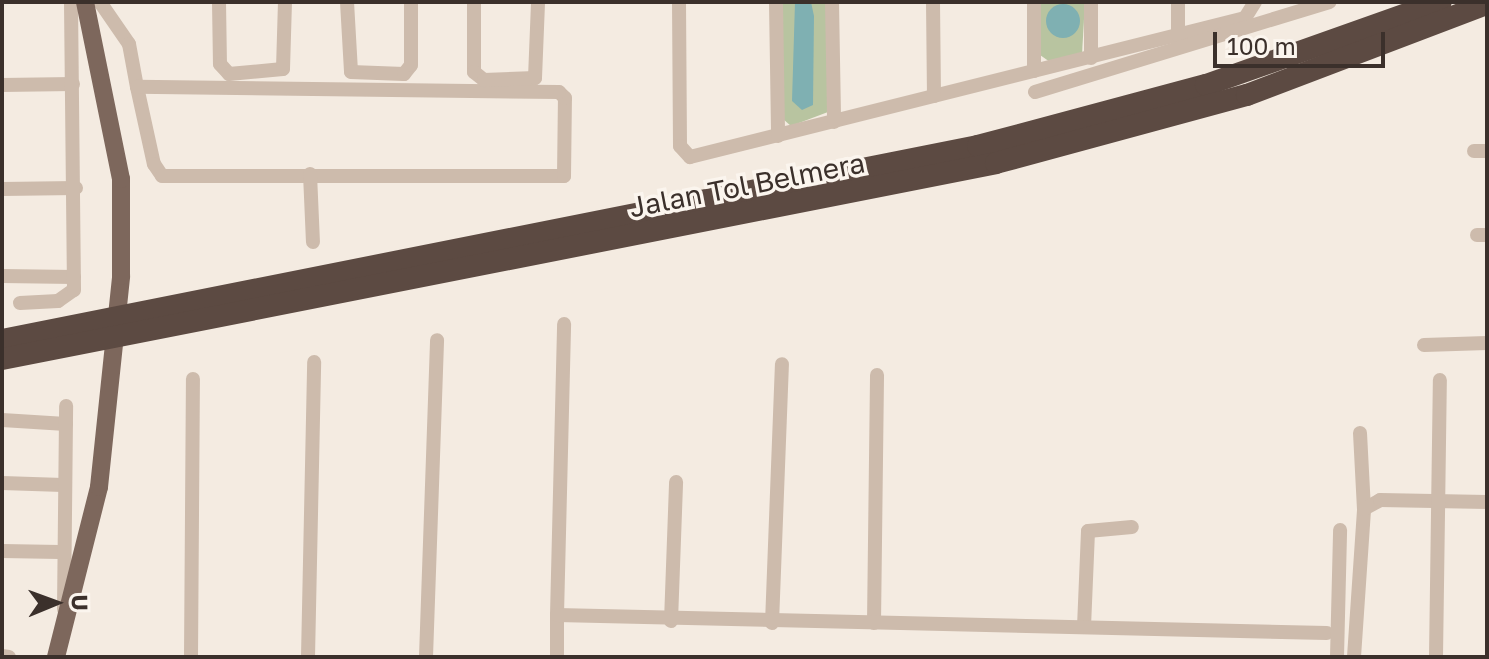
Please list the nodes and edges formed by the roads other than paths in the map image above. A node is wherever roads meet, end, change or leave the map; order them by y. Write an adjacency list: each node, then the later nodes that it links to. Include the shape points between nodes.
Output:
1 (71, 2): 24 (street)
2 (85, 2): 63 (main road, via 121,179 121,276 99,487)
3 (100, 2): 26 (street, via 129,44)
4 (219, 2): 5 (street, via 220,64 229,74 283,69)
5 (285, 2)
6 (347, 2): 7 (street, via 351,72 404,74 411,65)
7 (411, 2)
8 (474, 2): 9 (street, via 474,72 484,80 535,78)
9 (538, 2)
10 (679, 2): 30 (street, via 682,153 702,156)
11 (776, 2): 30 (street)
12 (832, 2): 29 (street)
13 (933, 2): 28 (street)
14 (1034, 2): 23 (street)
15 (1091, 2): 22 (street)
16 (1178, 2): 21 (street)
17 (1255, 2): 21 (street, via 1245,18)
18 (1330, 2): 27 (street)
19 (1441, 2): 39 (highway, Jalan Tol Belmera, via 1206,85 964,150)
20 (1487, 4): 43 (highway, Jalan Tol Belmera, via 1247,95 996,163)
21 (1178, 35): 22 (street)
22 (1091, 58): 23 (street)
23 (1034, 71): 28 (street)
24 (73, 84): 25 (street); 32 (street)
25 (2, 85)
26 (137, 87): 31 (street, via 162,176); 31 (street, via 565,96 564,176)
27 (1035, 92)
28 (934, 96): 29 (street)
29 (834, 122): 30 (street)
30 (778, 136)
31 (310, 174): 34 (street)
32 (76, 188): 33 (street); 36 (street)
33 (2, 189)
34 (313, 242)
35 (2, 276): 36 (street)
36 (74, 277): 37 (street, via 69,296)
37 (20, 303)
38 (564, 324): 64 (street)
39 (2, 340)
40 (437, 340): 75 (street)
41 (1487, 343): 42 (street)
42 (1424, 345)
43 (2, 359)
44 (314, 362): 74 (street)
45 (782, 364): 66 (street)
46 (877, 375): 67 (street)
47 (193, 379): 73 (street)
48 (1440, 380): 56 (street)
49 (66, 406): 51 (street)
50 (2, 420): 51 (street)
51 (66, 424): 55 (street)
52 (1360, 433): 58 (street)
53 (676, 482): 65 (street)
54 (2, 483): 55 (street)
55 (63, 485): 62 (street)
56 (1440, 501): 57 (street); 58 (street, via 1380,500); 79 (street)
57 (1487, 502)
58 (1364, 509): 78 (street)
59 (1132, 527): 68 (street, via 1088,531)
60 (1340, 530): 77 (street)
61 (2, 551): 62 (street)
62 (60, 552): 63 (street)
63 (64, 610): 72 (main road)
64 (557, 615): 65 (street); 76 (street)
65 (671, 621): 66 (street)
66 (772, 623): 67 (street)
67 (874, 623): 68 (street)
68 (1084, 627): 69 (street)
69 (1327, 633)
70 (2, 656): 71 (street)
71 (9, 657)
72 (56, 657)
73 (191, 657)
74 (308, 657)
75 (426, 657)
76 (557, 657)
77 (1337, 657)
78 (1354, 657)
79 (1436, 657)

